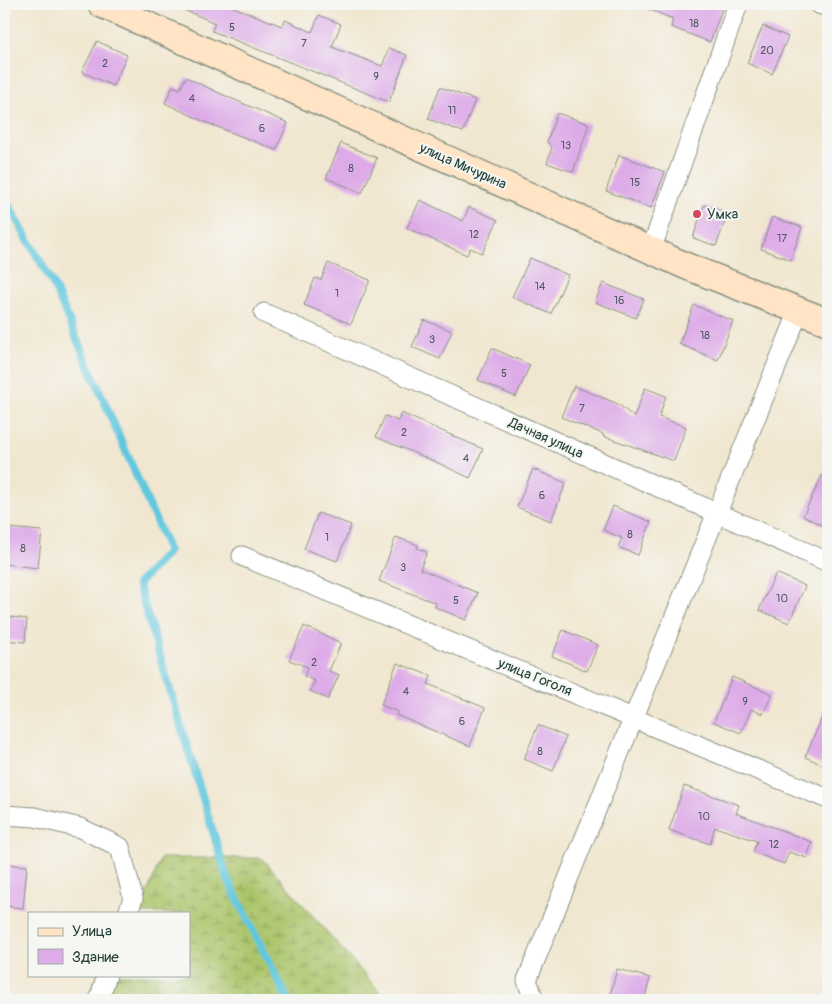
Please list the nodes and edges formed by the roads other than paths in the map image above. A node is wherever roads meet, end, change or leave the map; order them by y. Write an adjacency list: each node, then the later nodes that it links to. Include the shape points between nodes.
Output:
1 (101, 4): 5 (street, улица Мичурина)
2 (738, 4): 5 (street)
3 (819, 4): 4 (street)
4 (828, 8)
5 (651, 250): 6 (street, улица Мичурина)
6 (799, 311): 8 (street, улица Мичурина); 9 (street)
7 (264, 313): 9 (street, Дачная улица)
8 (828, 322)
9 (717, 513): 11 (street, Дачная улица); 12 (street)
10 (242, 556): 12 (street, улица Гоголя)
11 (828, 562)
12 (634, 718): 13 (street, улица Гоголя); 18 (street, via 527,980)
13 (828, 799)
14 (4, 815): 15 (street, via 35,817 80,828 120,848 133,898)
15 (128, 912)
16 (107, 976): 17 (street)
17 (99, 1000)
18 (534, 1000)

